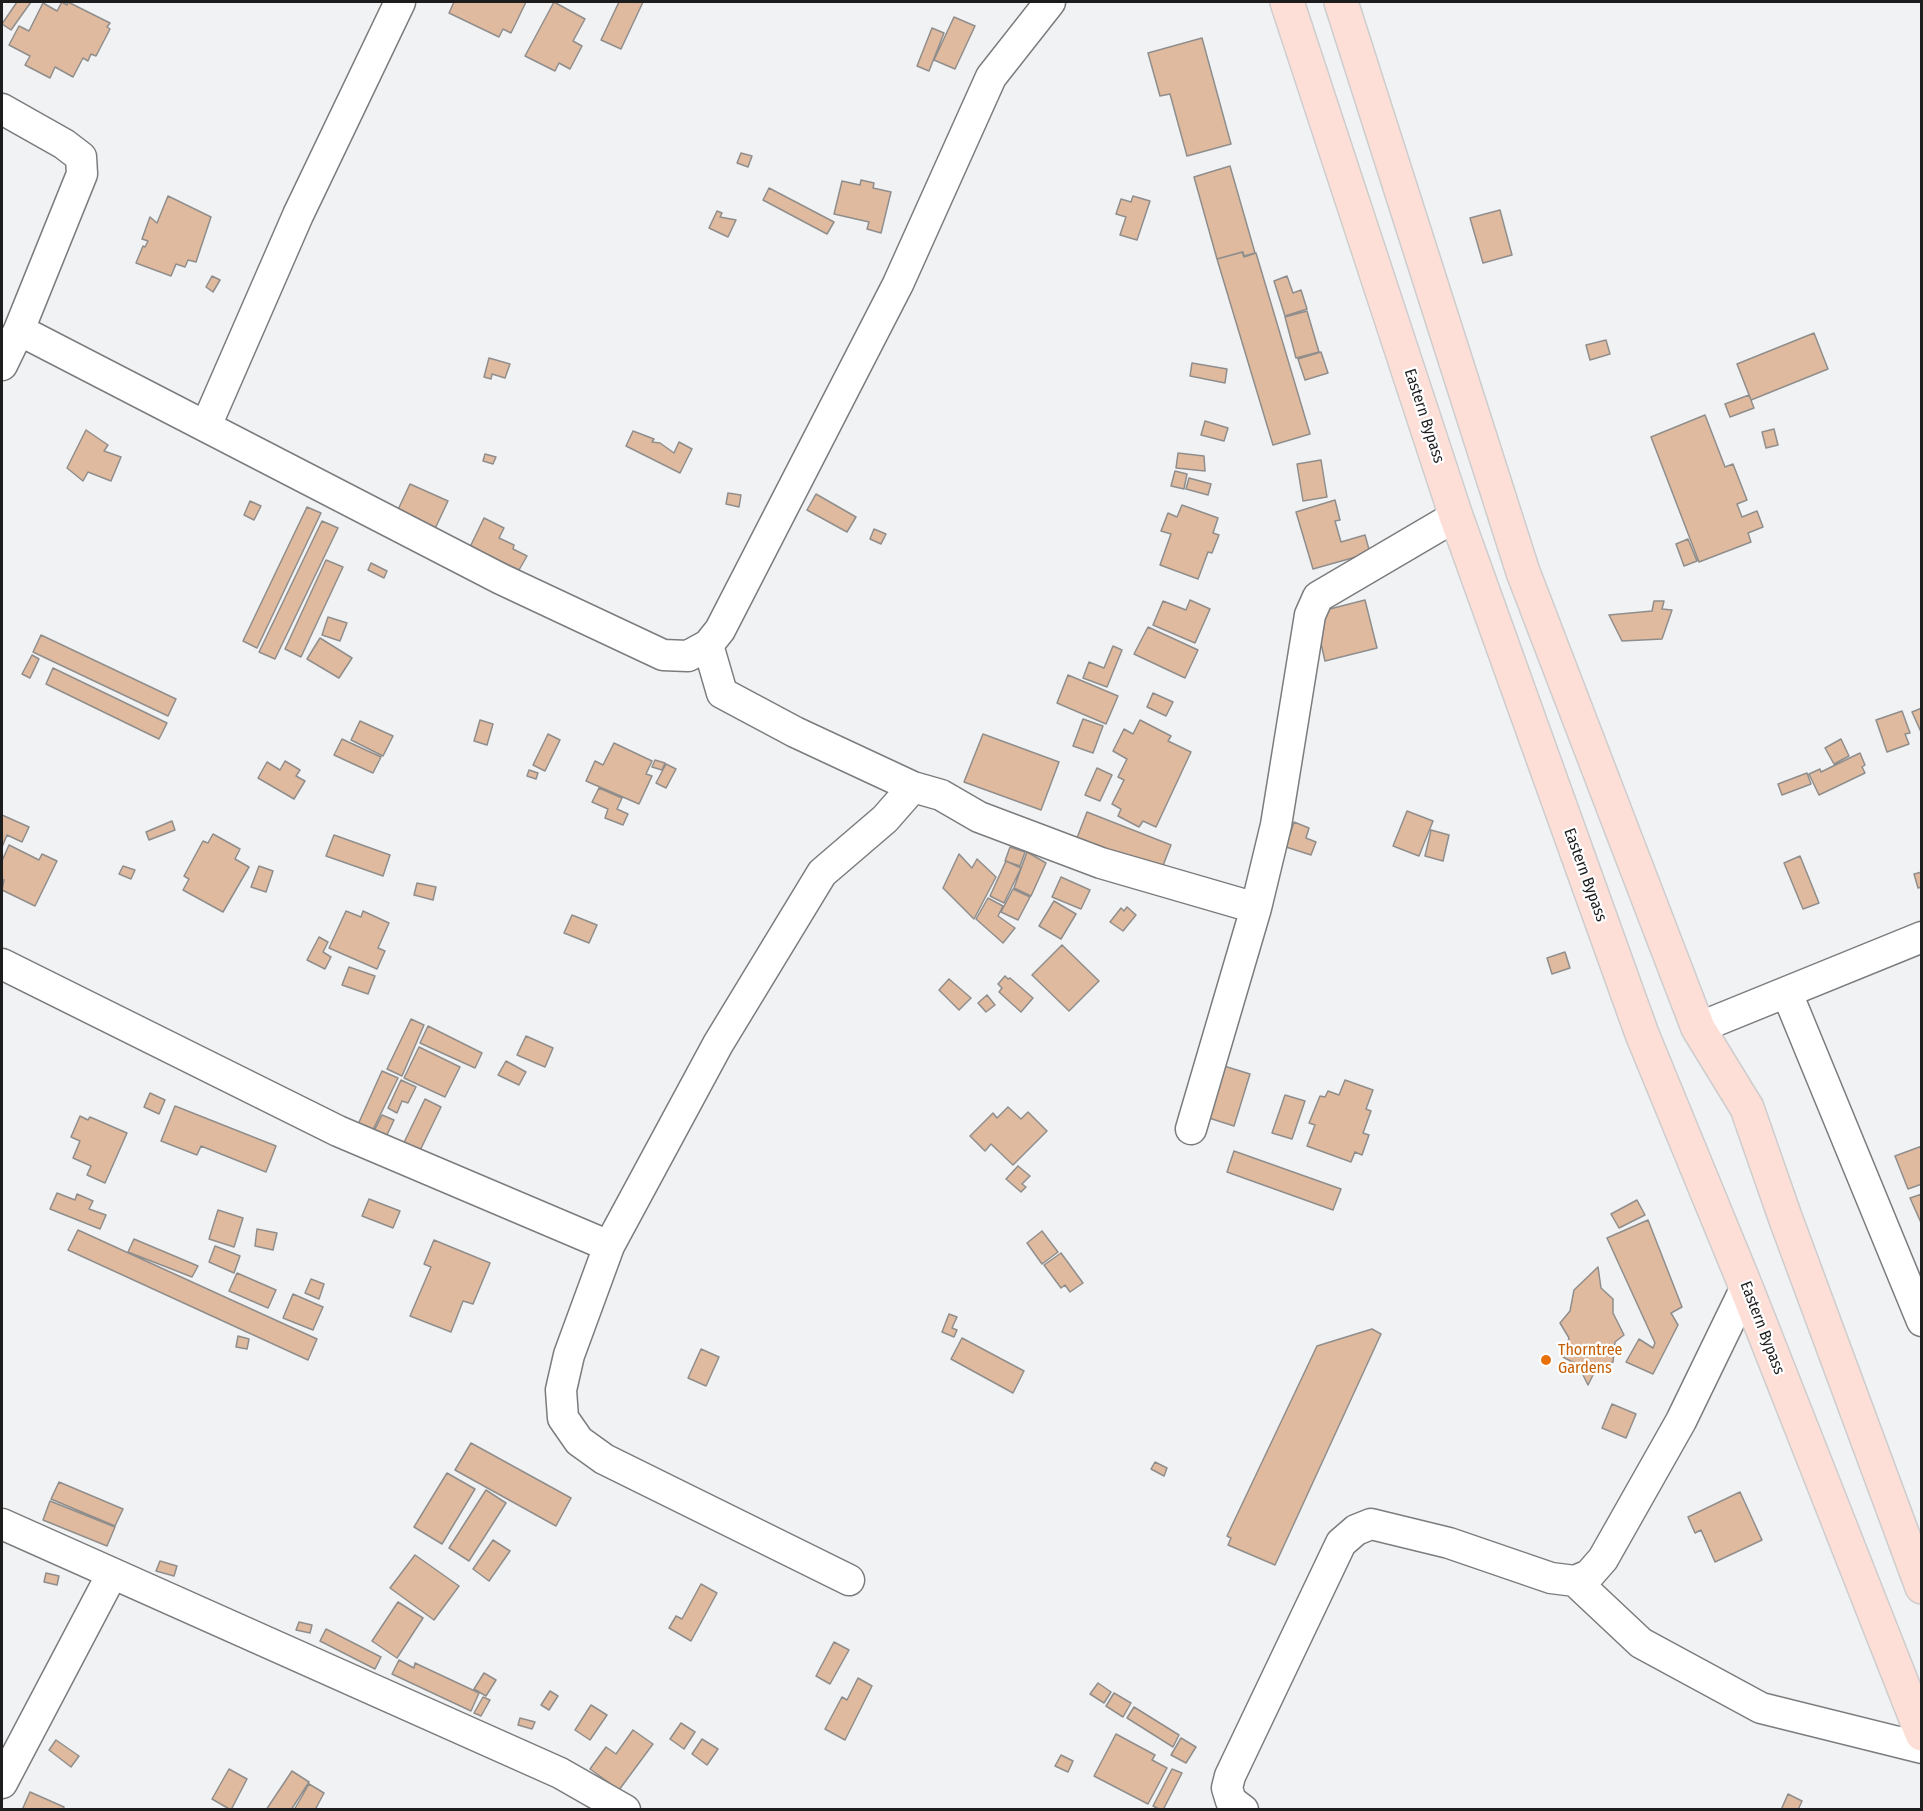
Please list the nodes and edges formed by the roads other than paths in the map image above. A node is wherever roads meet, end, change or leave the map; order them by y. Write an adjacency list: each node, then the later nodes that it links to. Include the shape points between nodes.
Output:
1 (400, 2): 8 (street, via 298,215)
2 (1050, 2): 10 (street, via 991,77 898,284 720,630)
3 (1287, 2): 9 (main road, Eastern Bypass)
4 (1341, 2): 16 (main road, via 1523,572)
5 (2, 109): 6 (street, via 81,157 82,174)
6 (19, 330): 7 (street); 8 (street)
7 (2, 365)
8 (206, 426): 10 (street, via 501,579 663,655 688,656)
9 (1456, 516): 12 (street, via 1318,597 1310,615 1276,825); 19 (main road, Eastern Bypass, via 1642,1034)
10 (708, 645): 11 (street, via 722,693)
11 (913, 787): 12 (street, via 941,795 979,817 1101,863); 18 (street, via 885,819 822,873 718,1044)
12 (1256, 908): 17 (street)
13 (1922, 937): 15 (street)
14 (2, 964): 18 (street, via 338,1131)
15 (1787, 993): 16 (street); 20 (street)
16 (1698, 1028): 25 (main road, via 1747,1108)
17 (1191, 1129)
18 (609, 1246): 23 (street, via 568,1355 561,1390 563,1418 579,1441 604,1459)
19 (1746, 1287): 24 (street, via 1681,1420 1603,1559 1589,1575); 26 (main road, Eastern Bypass)
20 (1922, 1321)
21 (2, 1524): 22 (street)
22 (112, 1574): 28 (street); 29 (street, via 560,1773)
23 (849, 1580)
24 (1575, 1581): 27 (street, via 1641,1643 1761,1708); 30 (street, via 1551,1578 1449,1543 1371,1524 1356,1530 1341,1543 1230,1776 1227,1788 1231,1801)
25 (1922, 1587)
26 (1922, 1734)
27 (1922, 1748)
28 (2, 1783)
29 (625, 1809)
30 (1243, 1809)

